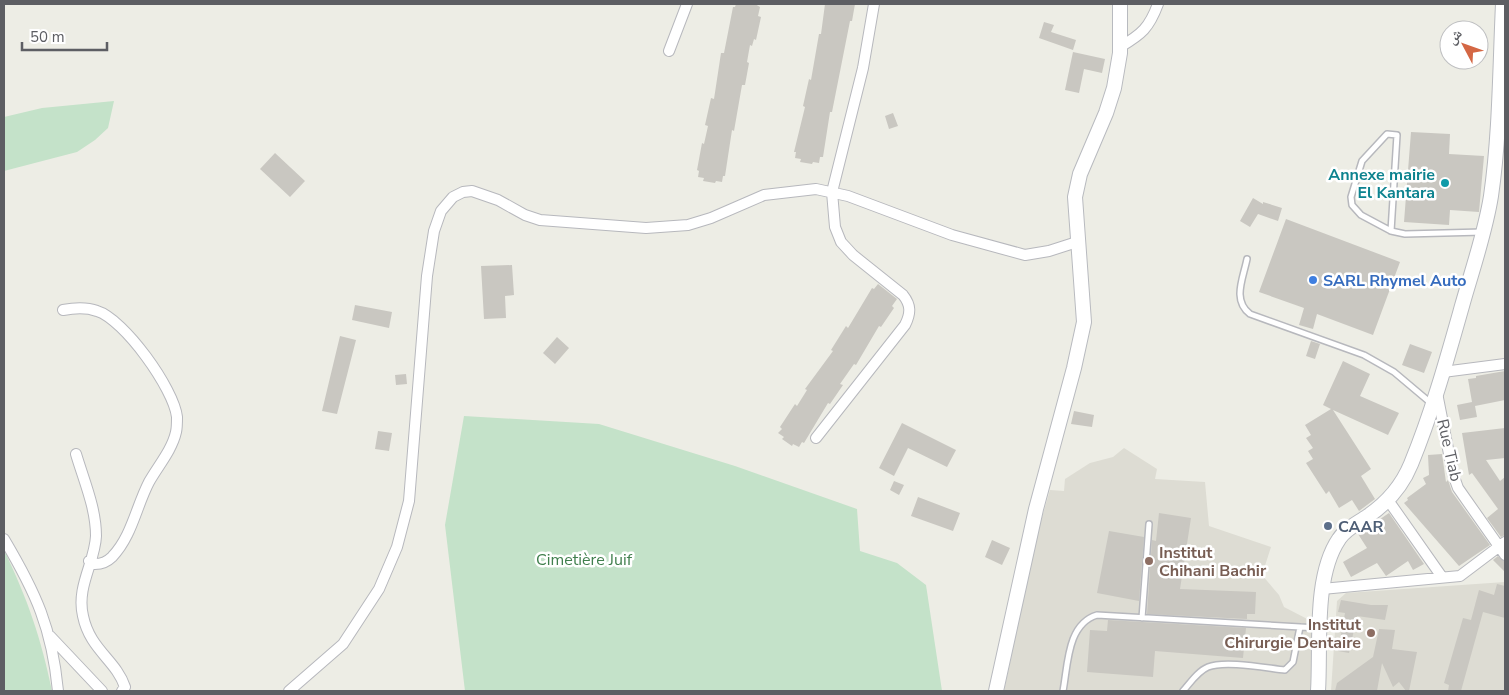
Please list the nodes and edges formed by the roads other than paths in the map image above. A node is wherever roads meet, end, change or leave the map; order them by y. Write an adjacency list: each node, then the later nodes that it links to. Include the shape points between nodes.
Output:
1 (687, 4): 7 (street)
2 (874, 4): 9 (street, via 864,68)
3 (1120, 4): 6 (main road)
4 (1158, 4): 6 (street, via 1141,34)
5 (1503, 4): 8 (main road)
6 (1120, 47): 12 (main road, via 1114,88 1080,174 1075,197)
7 (669, 51)
8 (1500, 161): 11 (main road)
9 (832, 192): 12 (street, via 952,235 1024,255); 18 (street, via 835,227 840,242 903,295 909,303 910,315); 34 (street, via 816,189 764,195 696,223 646,228 540,220 472,191 453,197 439,218 428,267 409,501 398,546 379,589 343,644)
10 (1391, 231): 10 (lane, via 1361,214 1352,205 1351,197 1362,161 1387,134 1397,135); 11 (lane, via 1406,234)
11 (1483, 232): 16 (main road)
12 (1077, 242): 35 (main road, via 1084,322 1036,509)
13 (1247, 259): 17 (lane, via 1239,300 1250,314 1364,355)
14 (63, 310): 24 (street, via 98,311 112,319 164,383 177,417 171,446 149,482 122,544 111,558 101,564)
15 (1505, 364): 16 (street)
16 (1443, 372): 17 (main road)
17 (1435, 398): 20 (main road, via 1410,466); 23 (street, Rue Tiab, via 1458,488)
18 (816, 438)
19 (76, 454): 24 (street, via 94,513 96,538)
20 (1388, 500): 25 (street); 26 (main road, via 1339,539)
21 (1149, 524): 27 (lane)
22 (4, 539): 30 (street, via 29,580)
23 (1503, 548): 25 (street, via 1460,576)
24 (89, 560): 33 (street, via 81,599 82,614 98,650 121,675 125,687)
25 (1442, 577): 26 (street)
26 (1322, 589): 29 (main road)
27 (1142, 618): 28 (lane); 36 (lane, via 1097,615 1087,618 1073,638)
28 (1300, 627): 29 (lane); 37 (lane, via 1293,662 1285,670 1209,666)
29 (1321, 628): 38 (main road)
30 (49, 635): 31 (street); 32 (street)
31 (58, 691)
32 (102, 691)
33 (122, 691)
34 (289, 691)
35 (996, 691)
36 (1064, 691)
37 (1183, 691)
38 (1318, 691)

